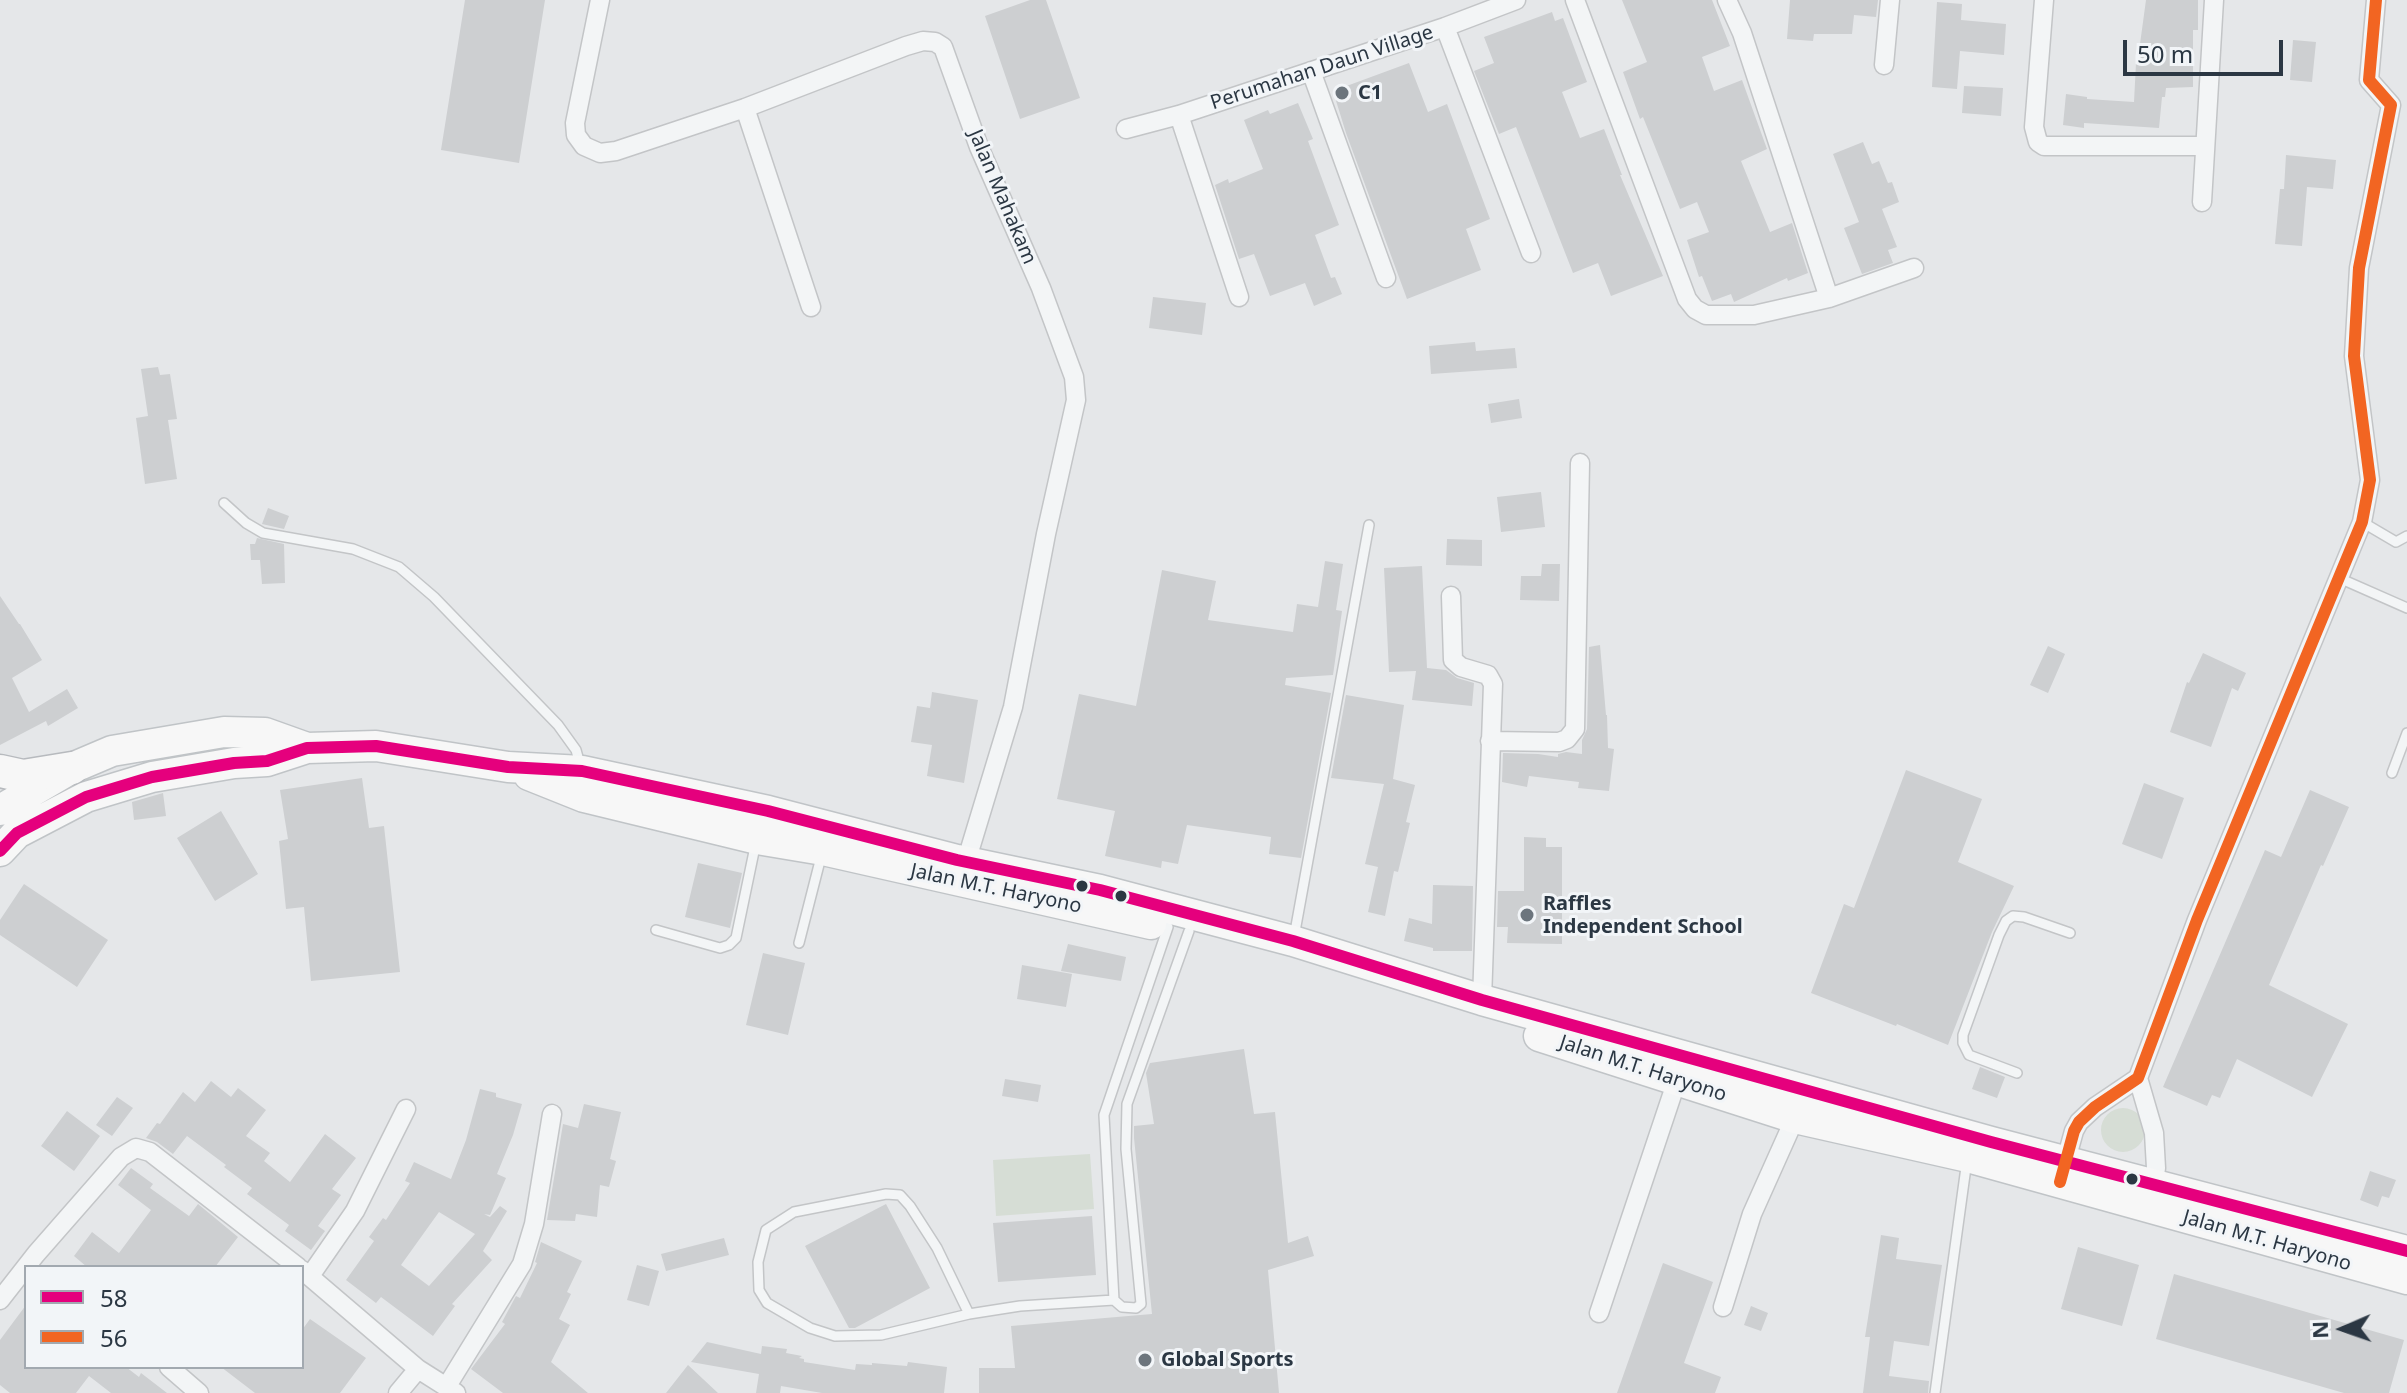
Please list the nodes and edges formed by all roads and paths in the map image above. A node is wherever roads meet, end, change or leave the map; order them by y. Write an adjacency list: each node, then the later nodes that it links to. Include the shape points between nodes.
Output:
1 (600, 0): 15 (street, Jalan Mahakam, via 575,123 584,146 600,153 616,151)
2 (1516, 0): 10 (street, Perumahan Daun Village)
3 (1575, 0): 24 (street, via 1695,309 1706,315 1754,315)
4 (1727, 0): 11 (street)
5 (1742, 0): 11 (street)
6 (1890, 0): 12 (street)
7 (2044, 0): 18 (street, via 2034,127 2038,142)
8 (2214, 0): 18 (street)
9 (2376, 0): 14 (street, via 2369,80)
10 (1445, 27): 13 (street, Perumahan Daun Village); 20 (street)
11 (1742, 33): 24 (street)
12 (1884, 65)
13 (1311, 71): 16 (street, Perumahan Daun Village); 22 (street)
14 (2399, 106): 28 (street, via 2359,268 2354,356 2370,480)
15 (745, 108): 25 (street); 46 (street, Jalan Mahakam, via 906,46 923,41 943,47 1074,377 1076,400 1013,707)
16 (1179, 115): 17 (street, Perumahan Daun Village); 23 (street)
17 (1126, 129)
18 (2205, 146): 19 (street)
19 (2202, 202)
20 (1531, 253)
21 (1914, 268): 24 (street)
22 (1386, 278)
23 (1239, 297)
24 (1829, 298)
25 (811, 307)
26 (1580, 463): 35 (street, via 1575,729 1559,742)
27 (224, 503): 40 (lane, via 263,533 353,549 399,567 558,725 576,750)
28 (2362, 522): 30 (lane, via 2396,542); 31 (street)
29 (1369, 525): 51 (lane)
30 (2407, 536)
31 (2339, 578): 33 (lane); 55 (street, via 2197,920)
32 (1451, 596): 35 (street, via 1453,660 1488,675 1493,684)
33 (2407, 608)
34 (2407, 733): 41 (lane)
35 (1490, 741): 53 (street)
36 (307, 748): 37 (main road, Jalan M.T. Haryono, via 376,746); 38 (main road, Jalan M.T. Haryono, via 265,733 224,732 112,751); 45 (main road, Jalan M.T. Haryono, via 267,761 152,777 86,797 17,833)
37 (508, 767): 40 (main road, Jalan M.T. Haryono); 43 (main road, Jalan M.T. Haryono, via 584,797)
38 (72, 768): 39 (highway, via 23,776); 42 (main road, Jalan M.T. Haryono)
39 (0, 771)
40 (582, 771): 47 (main road, Jalan M.T. Haryono, via 768,811)
41 (2392, 773)
42 (0, 810)
43 (757, 839): 44 (main road, Jalan M.T. Haryono); 49 (lane, via 736,938 729,945 720,948)
44 (823, 850): 47 (main road, Jalan M.T. Haryono); 52 (lane)
45 (0, 851)
46 (966, 862): 47 (main road, Jalan M.T. Haryono); 51 (main road, Jalan M.T. Haryono, via 1100,890)
47 (933, 864): 48 (main road, Jalan M.T. Haryono)
48 (1179, 929): 56 (main road, Jalan M.T. Haryono, via 1333,969); 57 (lane); 58 (lane)
49 (656, 930)
50 (2070, 933): 54 (lane, via 2013,916 1999,935 1963,1043 1969,1055)
51 (1293, 941): 53 (main road, Jalan M.T. Haryono)
52 (799, 943)
53 (1482, 1000): 65 (main road, Jalan M.T. Haryono, via 1991,1142)
54 (2017, 1073)
55 (2138, 1078): 65 (street, via 2079,1122); 66 (street, via 2154,1133 2156,1168)
56 (1677, 1080): 61 (main road, Jalan M.T. Haryono); 79 (street)
57 (1113, 1088): 58 (lane); 63 (lane, via 1104,1115)
58 (1131, 1094): 62 (lane)
59 (406, 1109): 73 (street, via 355,1211)
60 (552, 1114): 83 (street, via 522,1264)
61 (1795, 1118): 64 (main road, Jalan M.T. Haryono); 78 (street, via 1752,1214)
62 (1126, 1142): 63 (lane); 77 (lane, via 1141,1304 1122,1307)
63 (1106, 1145): 77 (lane)
64 (1968, 1157): 65 (main road, Jalan M.T. Haryono); 86 (lane)
65 (2063, 1171): 66 (main road, Jalan M.T. Haryono)
66 (2150, 1196): 67 (main road, Jalan M.T. Haryono); 75 (main road, Jalan M.T. Haryono)
67 (2407, 1251)
68 (36, 1254): 69 (street); 70 (street); 71 (street, via 121,1157 142,1148)
69 (27, 1265)
70 (49, 1265)
71 (295, 1265)
72 (24, 1269): 76 (street)
73 (304, 1270)
74 (304, 1272): 82 (street)
75 (2407, 1279)
76 (0, 1300)
77 (1114, 1300): 80 (lane)
78 (1723, 1307)
79 (1599, 1313)
80 (969, 1314): 80 (lane, via 937,1248 900,1195 794,1212 766,1230 758,1262 759,1290 767,1303 810,1328 835,1336 881,1335)
81 (171, 1369): 84 (street)
82 (418, 1369): 83 (street); 85 (street)
83 (452, 1390)
84 (199, 1393)
85 (398, 1393)
86 (1935, 1393)

